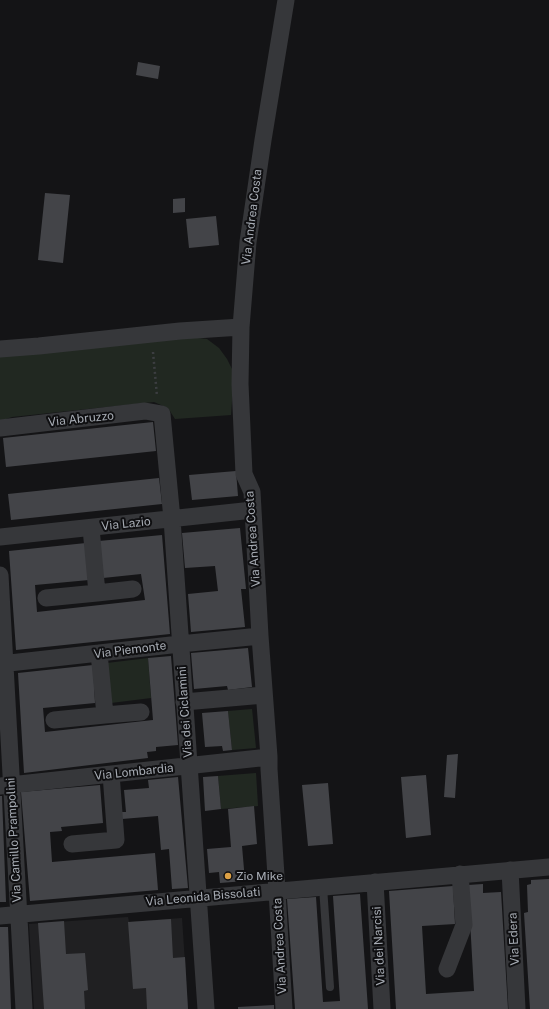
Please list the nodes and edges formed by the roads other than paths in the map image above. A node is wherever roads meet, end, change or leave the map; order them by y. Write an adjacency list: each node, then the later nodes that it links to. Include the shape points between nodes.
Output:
1 (286, 0): 2 (street, Via Andrea Costa, via 248,242)
2 (241, 328): 3 (street); 6 (street, Via Andrea Costa, via 240,384 244,474 252,492)
3 (0, 349)
4 (162, 414): 5 (street, Via Abruzzo, via 145,411); 7 (street, Via dei Ciclamini)
5 (0, 428)
6 (253, 510): 7 (street, Via Lazio); 14 (street, Via Andrea Costa)
7 (172, 519): 8 (street, Via Lazio); 15 (street, Via dei Ciclamini)
8 (91, 528): 9 (street, Via Lazio); 12 (street)
9 (0, 537)
10 (0, 575): 17 (street, Via Camillo Prampolini)
11 (133, 589): 12 (street)
12 (97, 593): 13 (street)
13 (46, 598)
14 (260, 636): 15 (street, Via Piemonte); 18 (street, Via Andrea Costa)
15 (180, 644): 16 (street, Via Piemonte); 19 (street, Via dei Ciclamini)
16 (99, 653): 17 (street, Via Piemonte); 21 (street)
17 (3, 663): 26 (street, Via Camillo Prampolini)
18 (264, 695): 19 (street); 23 (street, Via Andrea Costa)
19 (184, 702): 24 (street, Via dei Ciclamini)
20 (141, 712): 21 (street)
21 (105, 715): 22 (street)
22 (54, 720)
23 (269, 758): 24 (street, Via Lombardia); 33 (street, Via Andrea Costa)
24 (189, 766): 25 (street, Via Lombardia); 34 (street, Via dei Ciclamini)
25 (111, 774): 26 (street, Via Lombardia); 27 (street, via 116,840)
26 (6, 786): 35 (street, Via Camillo Prampolini)
27 (72, 844)
28 (549, 866): 29 (street, Via Leonida Bissolati)
29 (510, 870): 30 (street, Via Leonida Bissolati); 43 (street, Via Edera)
30 (460, 874): 31 (street, Via Leonida Bissolati); 37 (street, via 464,925)
31 (375, 882): 32 (street, Via Leonida Bissolati); 42 (street, Via dei Narcisi)
32 (323, 887): 33 (street, Via Leonida Bissolati); 38 (lane)
33 (277, 891): 34 (street, Via Leonida Bissolati); 41 (street, Via Andrea Costa)
34 (198, 898): 35 (street, Via Leonida Bissolati); 40 (street, Via dei Ciclamini)
35 (18, 914): 36 (street, Via Leonida Bissolati); 39 (street, Via Camillo Prampolini)
36 (0, 916)
37 (447, 970)
38 (330, 987)
39 (24, 1009)
40 (206, 1009)
41 (284, 1009)
42 (382, 1009)
43 (518, 1009)

